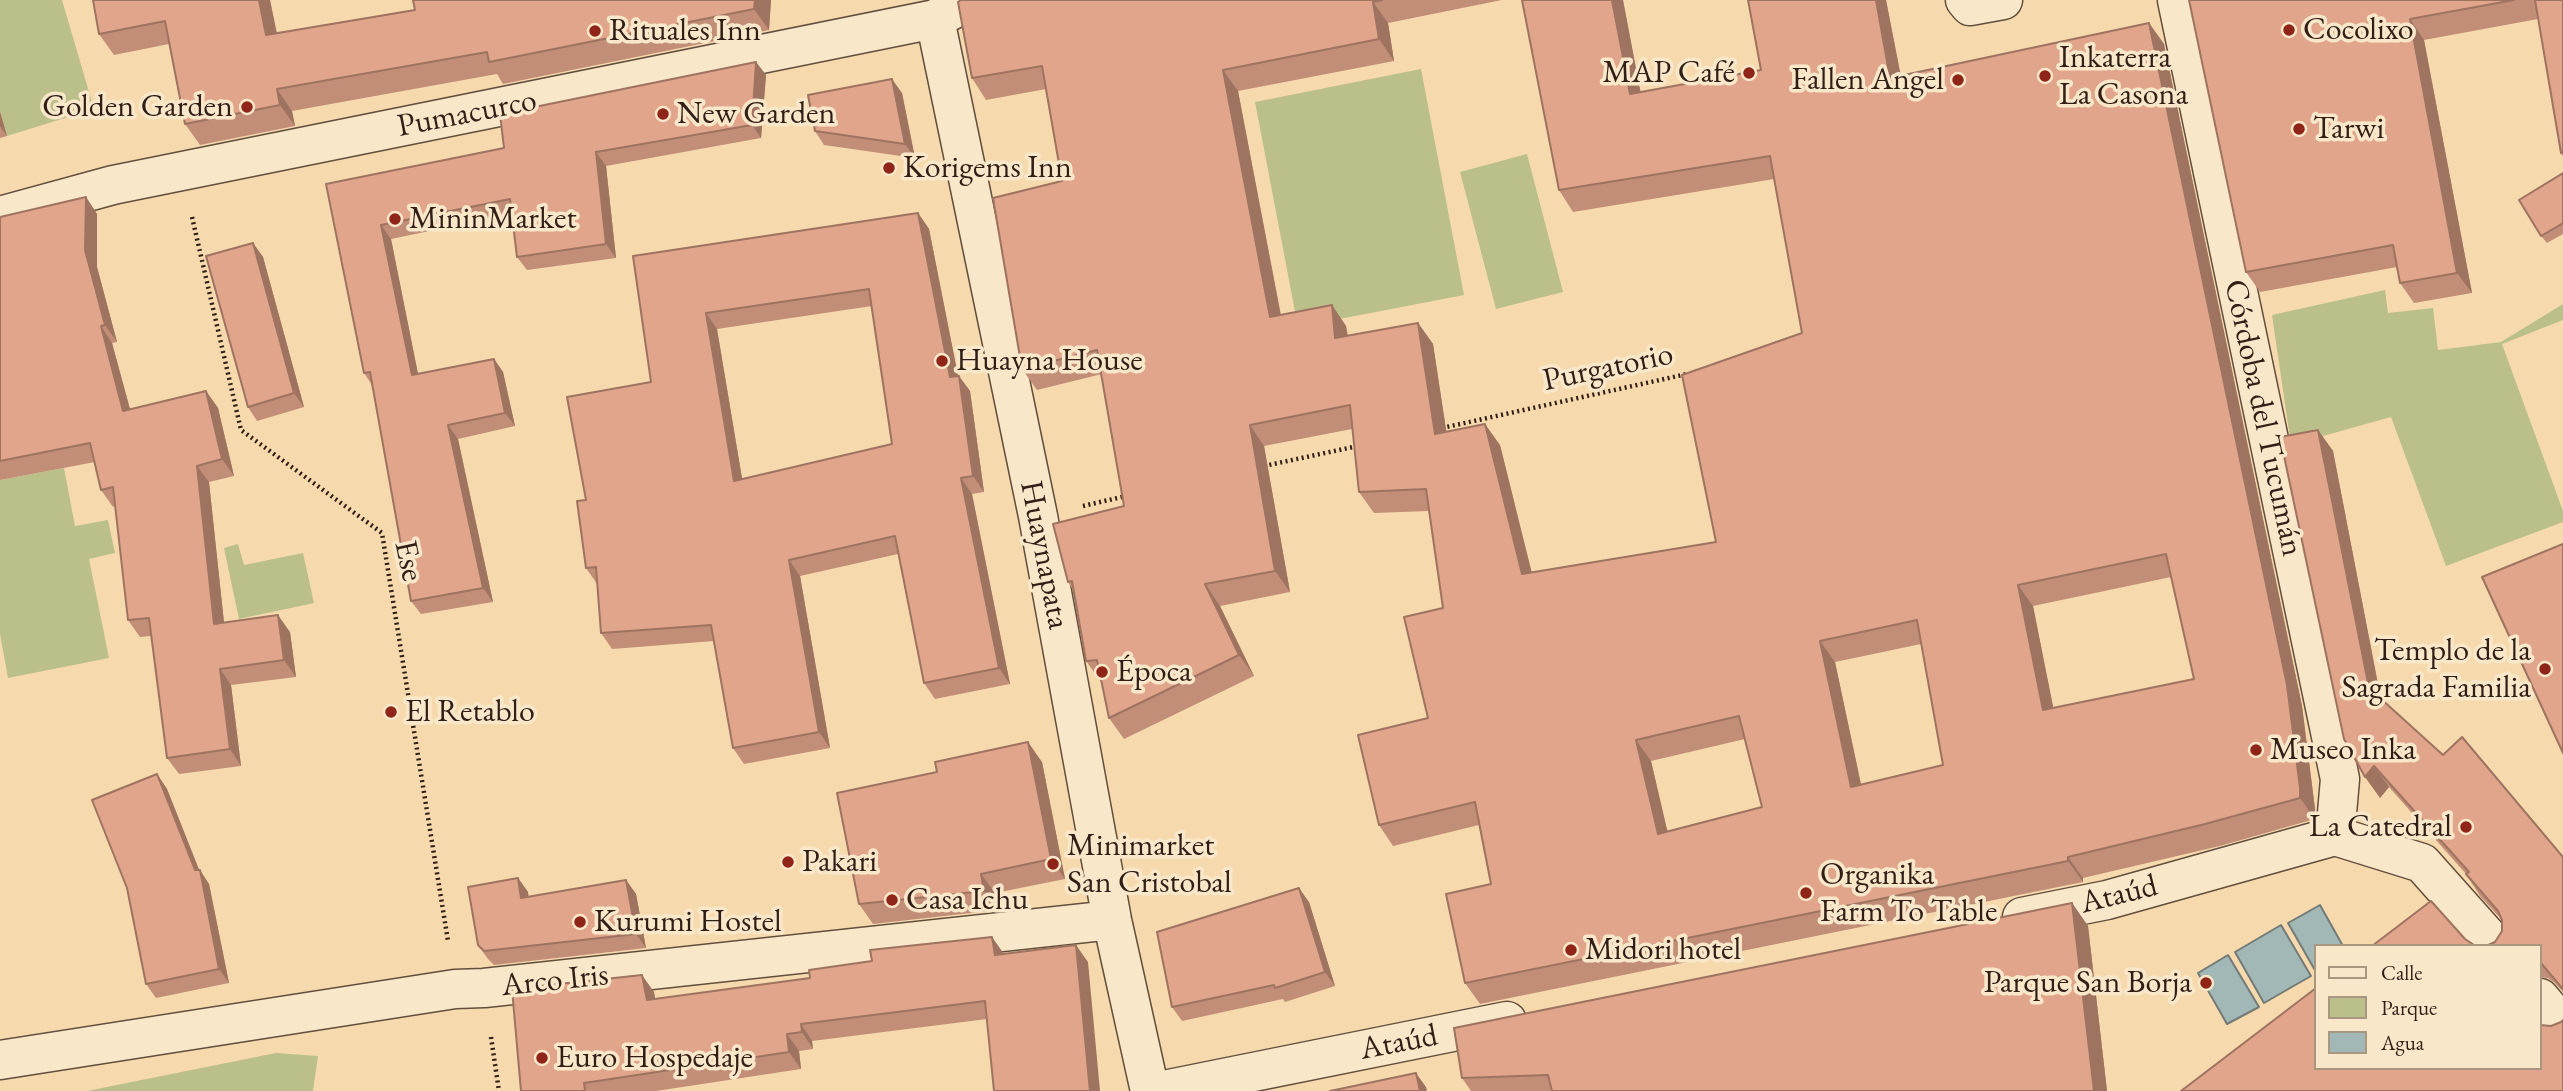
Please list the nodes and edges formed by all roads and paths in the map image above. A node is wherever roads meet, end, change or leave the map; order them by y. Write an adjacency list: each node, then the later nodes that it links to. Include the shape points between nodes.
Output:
1 (971, 0): 5 (street, Pumacurco)
2 (1965, 0): 3 (street, via 1970,6)
3 (2003, 0)
4 (2177, 0): 14 (street, Córdoba del Tucumán, via 2340,779)
5 (935, 19): 6 (street, Pumacurco); 13 (street, Huaynapata)
6 (182, 172): 7 (street, Pumacurco, via 113,185); 18 (path, Ese, via 241,430 382,533)
7 (0, 216)
8 (1687, 374): 9 (path, Purgatorio)
9 (1430, 430)
10 (1363, 445): 11 (path)
11 (1254, 468)
12 (1133, 495): 13 (path)
13 (1038, 516): 15 (street, Huaynapata)
14 (2335, 836): 16 (street, Ataúd, via 2108,900); 17 (street, via 2422,863)
15 (1112, 919): 18 (street, Arco Iris); 24 (street, Huaynapata)
16 (1985, 924)
17 (2494, 944)
18 (470, 989): 22 (street, Arco Iris); 23 (path, Ese)
19 (2542, 1000): 21 (street)
20 (1538, 1014): 25 (street, Ataúd)
21 (2563, 1026)
22 (0, 1060)
23 (499, 1091)
24 (1150, 1091)
25 (1159, 1091)

